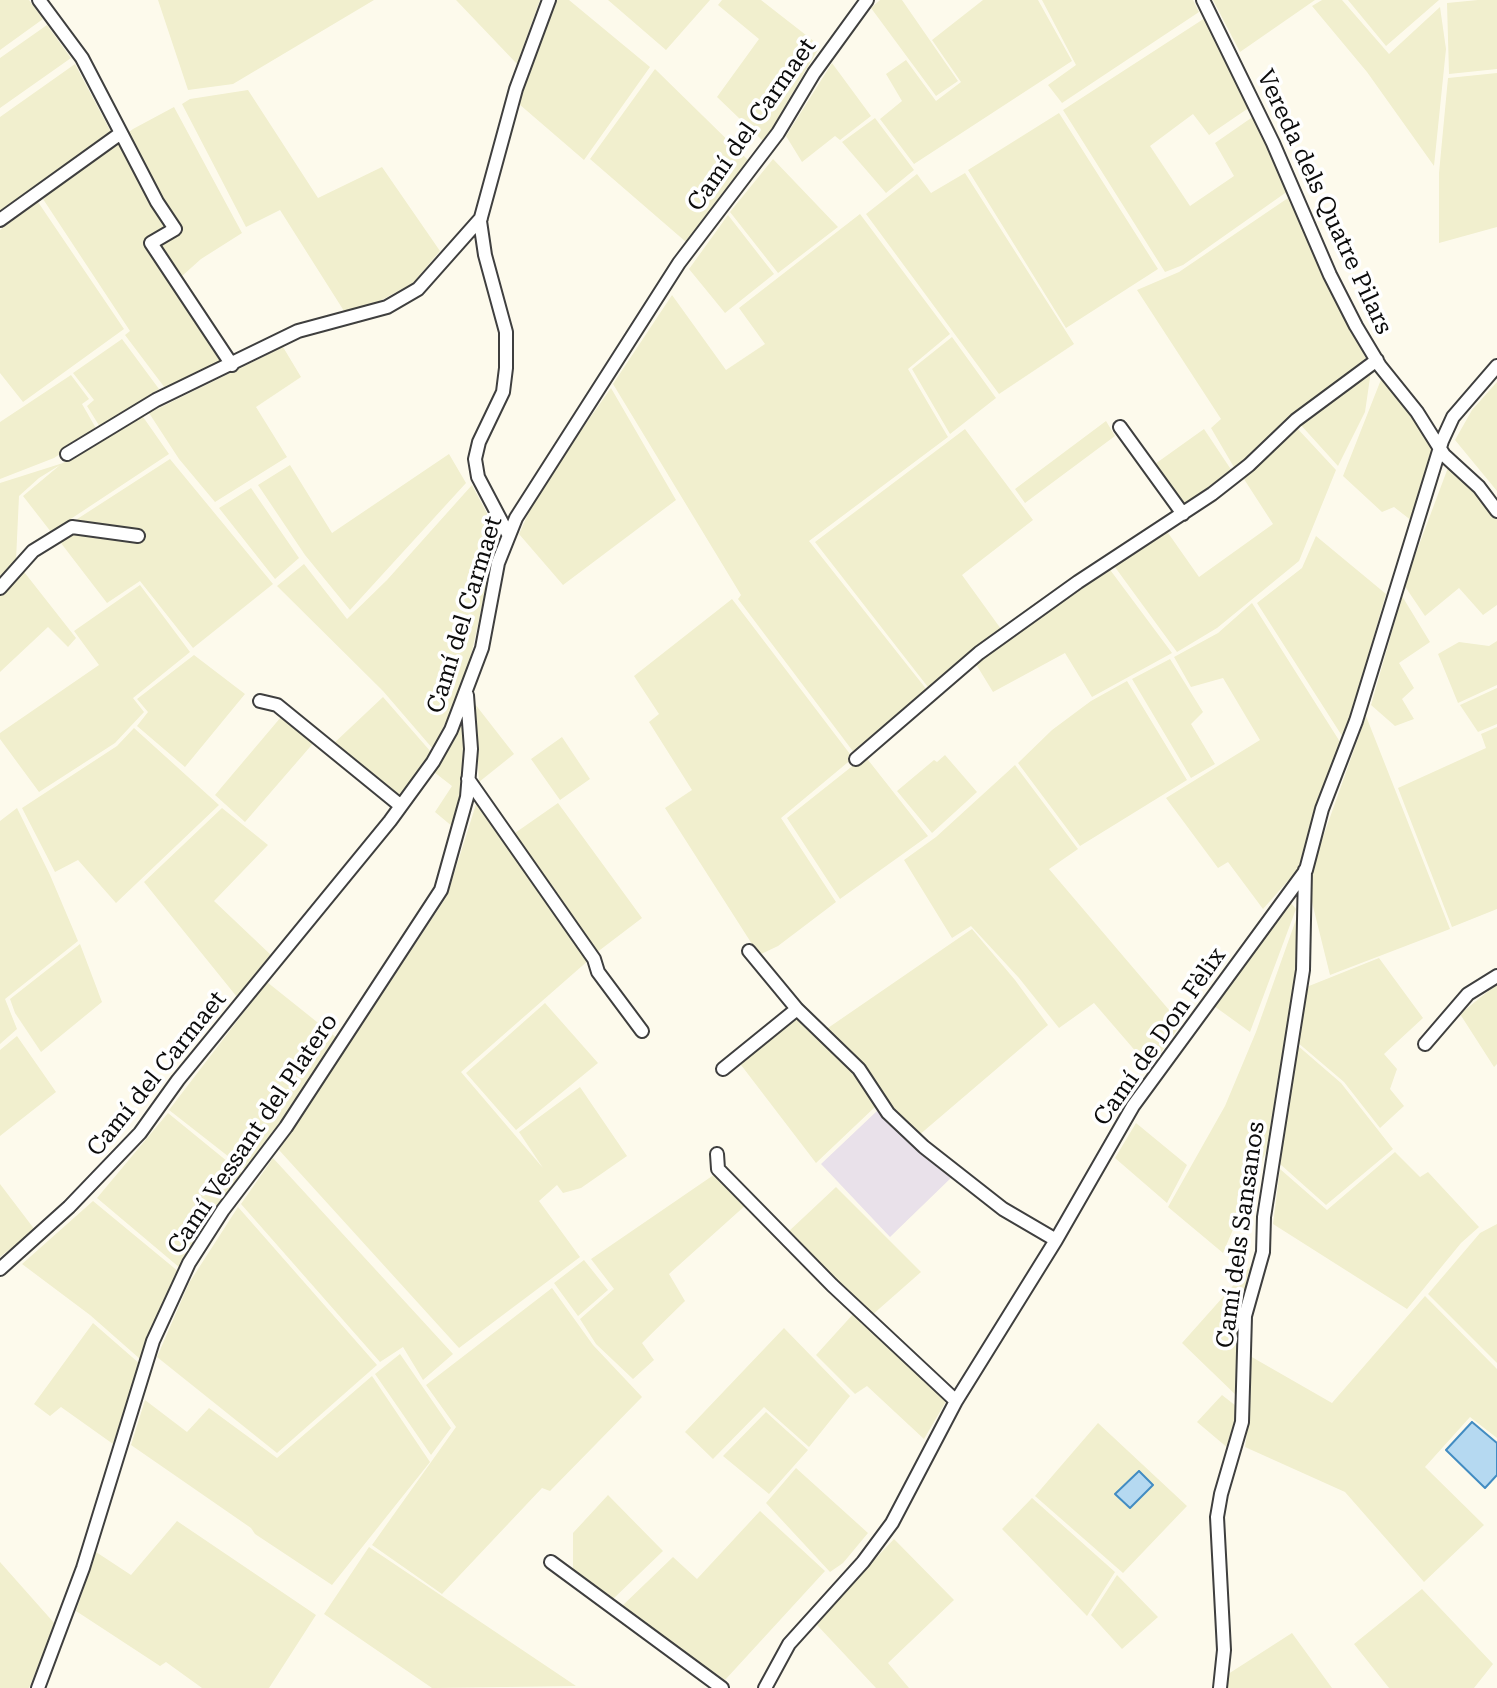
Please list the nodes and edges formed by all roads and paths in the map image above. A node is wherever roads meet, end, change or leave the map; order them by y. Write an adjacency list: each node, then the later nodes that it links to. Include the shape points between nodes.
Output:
1 (39, 0): 5 (street, via 82,58)
2 (549, 0): 6 (street, via 516,89)
3 (867, 0): 16 (street, Camí del Carmaet, via 778,133 679,262 552,456)
4 (1203, 0): 8 (street, Vereda dels Quatre Pilars, via 1307,215 1330,275)
5 (121, 133): 7 (street); 9 (street, via 175,229 151,243)
6 (481, 218): 9 (street, via 418,289 387,307 298,331); 16 (street, via 485,255 506,332 506,368 503,392 475,459 478,477)
7 (0, 220)
8 (1377, 360): 12 (street, Vereda dels Quatre Pilars); 15 (street, via 1340,384 1249,465)
9 (232, 365): 13 (street, via 156,400)
10 (1497, 366): 12 (street, Camí de Don Fèlix, via 1453,417)
11 (1121, 427): 15 (street)
12 (1440, 448): 14 (street, Vereda dels Quatre Pilars); 24 (street, Camí de Don Fèlix)
13 (66, 454)
14 (1497, 511)
15 (1183, 514): 21 (street, via 979,653)
16 (508, 534): 19 (street, Camí del Carmaet, via 482,649)
17 (138, 536): 18 (street, via 72,527 33,551)
18 (0, 588)
19 (467, 691): 22 (street, Camí Vessant del Platero); 23 (street, Camí del Carmaet, via 451,730)
20 (260, 701): 23 (street, via 277,705)
21 (856, 759)
22 (468, 779): 28 (street); 36 (street, Camí Vessant del Platero, via 441,890 286,1127 189,1263 153,1341 83,1568)
23 (401, 806): 33 (street, Camí del Carmaet, via 140,1133 69,1207)
24 (1306, 870): 32 (street, Camí de Don Fèlix, via 1133,1106); 39 (street, Camí dels Sansanos, via 1303,970 1264,1217 1263,1252 1245,1316 1242,1422 1217,1517 1224,1650)
25 (748, 951): 27 (street)
26 (1497, 976): 29 (street, via 1468,994)
27 (797, 1009): 30 (street); 32 (street, via 859,1069 888,1113 924,1147 1003,1209)
28 (642, 1031)
29 (1425, 1044)
30 (723, 1069)
31 (718, 1154): 34 (street, via 718,1169)
32 (1056, 1240): 34 (street, Camí de Don Fèlix)
33 (0, 1269)
34 (956, 1401): 38 (street, Camí de Don Fèlix, via 892,1523 789,1644)
35 (551, 1562): 37 (street)
36 (38, 1688)
37 (722, 1688)
38 (765, 1688)
39 (1220, 1688)

